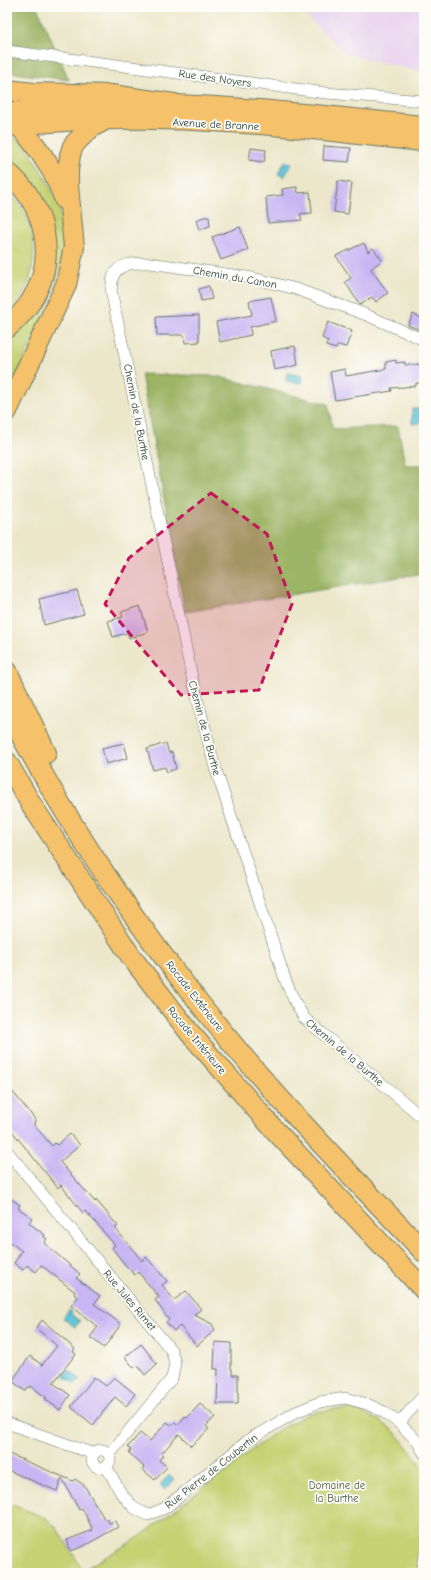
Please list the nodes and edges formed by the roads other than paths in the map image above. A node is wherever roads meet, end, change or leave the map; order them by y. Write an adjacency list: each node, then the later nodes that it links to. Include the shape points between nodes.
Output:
1 (7, 51): 3 (street, Rue des Noyers, via 326,93)
2 (7, 90): 4 (highway, via 112,95)
3 (424, 101)
4 (174, 104): 5 (main road, Avenue de Branne, via 57,108); 7 (main road, Avenue de Branne)
5 (10, 120): 6 (main road, Avenue de Branne); 10 (highway, via 52,172)
6 (103, 121): 8 (main road, Avenue de Branne, via 229,122); 10 (highway, via 92,127 73,146 68,170)
7 (424, 125)
8 (424, 142)
9 (7, 172): 12 (highway, via 29,195 44,232 46,249 39,285 31,301)
10 (69, 209): 14 (highway, via 74,247 66,285)
11 (113, 276): 13 (street, Chemin du Canon, via 122,267 134,262 254,278 296,289); 19 (street, Chemin de la Burthe, via 111,290 192,677 214,764 286,982 304,1018)
12 (7, 328)
13 (424, 340)
14 (7, 411)
15 (7, 671): 18 (highway)
16 (7, 708): 18 (highway, Rocade Extérieure, via 54,792)
17 (7, 762): 22 (highway, Rocade Intérieure, via 31,804 132,958 190,1033 271,1126)
18 (104, 873): 21 (highway, Rocade Extérieure, via 208,1015 300,1121)
19 (424, 1119)
20 (7, 1151): 28 (street, Rue Jules Rimet, via 171,1350 175,1363 172,1378)
21 (424, 1252)
22 (424, 1290)
23 (424, 1396): 25 (street)
24 (7, 1423): 27 (street)
25 (399, 1423): 26 (street, Rue Pierre de Coubertin, via 417,1441); 29 (street, Rue Pierre de Coubertin, via 367,1404 345,1398 320,1402 296,1412 250,1439 165,1508 148,1515 134,1508 121,1493)
26 (424, 1453)
27 (94, 1454): 28 (street, via 102,1450); 29 (street, via 92,1460 95,1466)
28 (109, 1455): 29 (street, via 110,1461)
29 (106, 1466)
30 (424, 1557): 31 (street)
31 (421, 1573)

